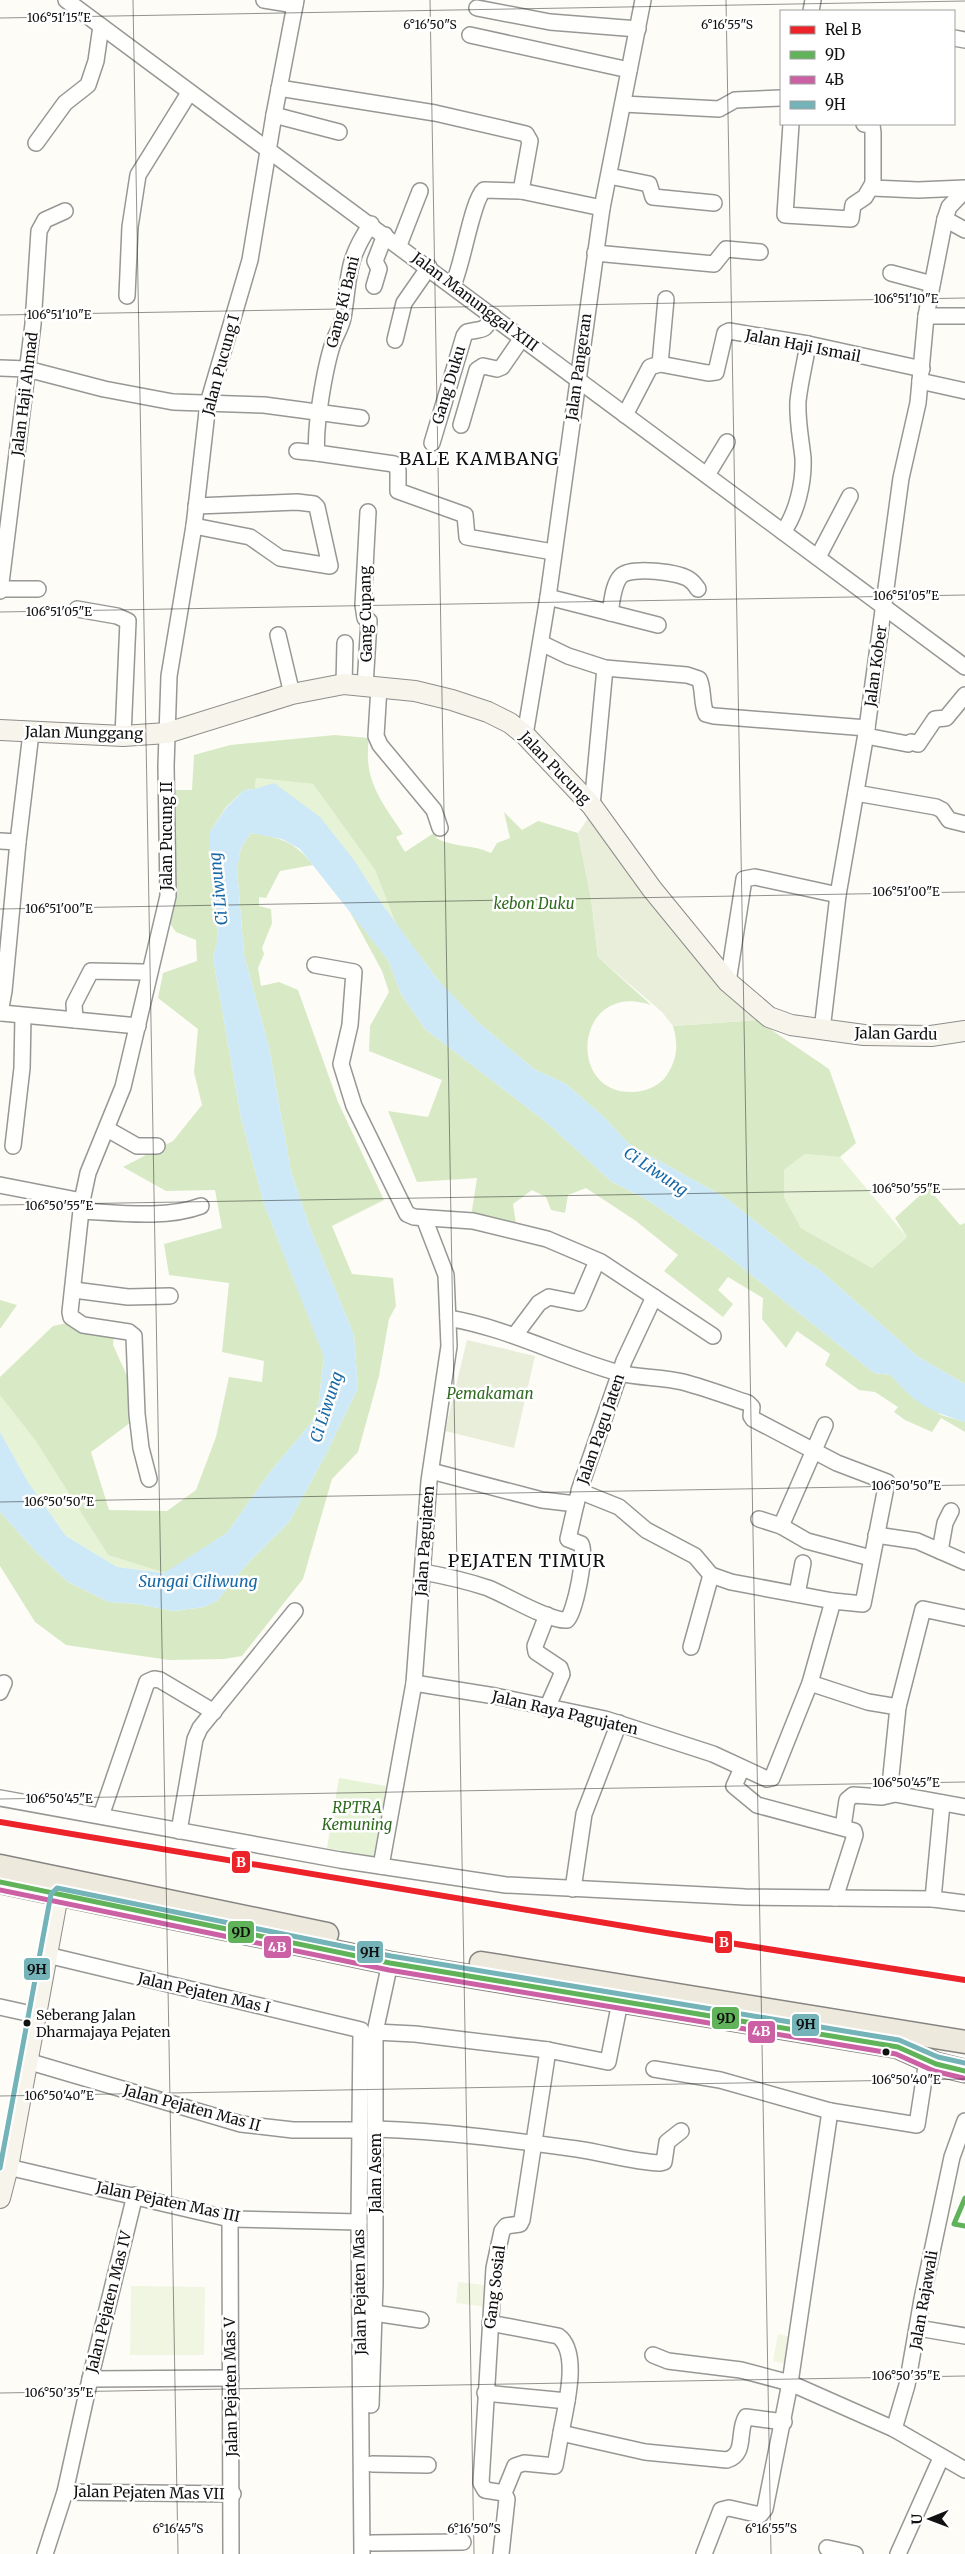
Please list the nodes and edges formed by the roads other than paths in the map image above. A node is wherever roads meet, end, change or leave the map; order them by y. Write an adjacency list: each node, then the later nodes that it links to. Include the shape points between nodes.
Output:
1 (66, 0): 6 (street, Jalan Manunggal XIII)
2 (264, 0): 4 (street)
3 (643, 0): 7 (street, Jalan Pangeran)
4 (296, 2): 10 (street, Jalan Pucung I)
5 (477, 8): 7 (street, via 550,22)
6 (101, 26): 11 (street, Jalan Manunggal XIII); 18 (street, via 88,85 65,103)
7 (638, 29): 9 (street, Jalan Pangeran)
8 (470, 36): 9 (street)
9 (629, 70): 13 (street, Jalan Pangeran)
10 (279, 88): 14 (street, Jalan Pucung I); 23 (street, via 435,113 526,134 530,141)
11 (189, 93): 19 (street, Jalan Manunggal XIII); 40 (street, via 138,175 130,227)
12 (780, 98): 13 (street, via 735,100 719,109)
13 (623, 104): 20 (street, Jalan Pangeran)
14 (274, 115): 17 (street); 19 (street, Jalan Pucung I)
15 (791, 125): 21 (street, via 785,215 851,219 853,205 865,197)
16 (868, 125): 21 (street, via 872,126 873,133)
17 (339, 132)
18 (36, 143)
19 (268, 151): 29 (street, Jalan Manunggal XIII); 54 (street, Jalan Pucung I, via 245,282)
20 (609, 176): 25 (street, via 649,184 653,197); 26 (street, Jalan Pangeran)
21 (872, 185): 24 (street, via 879,189)
22 (420, 191): 32 (street)
23 (521, 191): 26 (street); 38 (street, via 484,190 480,194 475,202 462,266)
24 (964, 191): 28 (street, Jalan Kober, via 949,207)
25 (714, 202)
26 (602, 208): 34 (street, Jalan Pangeran)
27 (65, 211): 50 (street, Jalan Haji Ahmad, via 46,220 39,232 33,324)
28 (945, 219): 30 (street); 37 (street, Jalan Kober)
29 (371, 224): 31 (street, Jalan Manunggal XIII); 55 (street, Gang Ki Bani, via 350,265 342,319 333,343)
30 (965, 230)
31 (385, 235): 32 (street, Jalan Manunggal XIII); 39 (street, Gang Ki Bani, via 375,262 379,269)
32 (399, 245): 35 (street, Jalan Manunggal XIII)
33 (760, 252): 34 (street, via 726,249 714,264)
34 (595, 253): 52 (street, Jalan Pangeran)
35 (428, 267): 38 (street, Jalan Manunggal XIII); 46 (street, via 404,303)
36 (891, 273): 37 (street)
37 (932, 284): 43 (street, Jalan Kober)
38 (453, 285): 42 (street, Jalan Manunggal XIII)
39 (374, 286)
40 (127, 296)
41 (666, 299): 48 (street)
42 (493, 316): 45 (street, Jalan Manunggal XIII); 60 (street, Gang Duku, via 485,329 467,332 464,336)
43 (926, 316): 44 (street); 51 (street, Jalan Kober)
44 (965, 316)
45 (522, 338): 52 (street, Jalan Manunggal XIII); 58 (street, via 502,366 497,369 483,366 477,370)
46 (395, 340)
47 (808, 344): 48 (street, Jalan Haji Ismail, via 729,331 725,333 716,372); 51 (street, Jalan Haji Ismail); 68 (street, via 798,400 798,434 803,459 799,489 790,519)
48 (660, 364): 56 (street, via 647,369)
49 (0, 368): 50 (street)
50 (26, 369): 54 (street, via 147,398); 71 (street, Jalan Haji Ahmad)
51 (921, 375): 53 (street, Jalan Haji Ismail); 76 (street, Jalan Kober, via 911,441 901,478)
52 (577, 378): 56 (street, Jalan Manunggal XIII); 69 (street, Jalan Pangeran)
53 (965, 391)
54 (208, 403): 55 (street, via 264,405); 65 (street, Jalan Pucung I)
55 (319, 413): 57 (street); 62 (street, Gang Ki Bani)
56 (626, 415): 63 (street, Jalan Manunggal XIII)
57 (361, 418)
58 (461, 425)
59 (726, 442): 63 (street)
60 (432, 443)
61 (297, 451): 62 (street)
62 (317, 453): 69 (street, via 394,464 398,470 398,491 465,515 467,537)
63 (707, 475): 68 (street, Jalan Manunggal XIII)
64 (850, 496): 70 (street)
65 (196, 506): 67 (street, Jalan Pucung I); 67 (street, via 314,504 330,566 280,558 250,537)
66 (368, 512): 86 (street, Gang Cupang, via 363,605 365,618 369,621)
67 (194, 526): 92 (street, Jalan Pucung I, via 169,676)
68 (782, 532): 70 (street, Jalan Manunggal XIII)
69 (553, 552): 75 (street, Jalan Pangeran)
70 (818, 557): 76 (street, Jalan Manunggal XIII)
71 (2, 562): 74 (street, Jalan Haji Ahmad)
72 (698, 588): 78 (street, via 690,579 675,574 624,573 615,588)
73 (38, 589): 74 (street)
74 (0, 590)
75 (548, 596): 78 (street); 82 (street, Jalan Pangeran)
76 (884, 606): 83 (street, Jalan Manunggal XIII); 90 (street, Jalan Kober)
77 (77, 609): 94 (street, via 128,621)
78 (610, 613): 79 (street)
79 (658, 625)
80 (278, 634): 87 (street)
81 (345, 643): 85 (street)
82 (541, 643): 84 (street); 93 (street, Jalan Pangeran)
83 (965, 666)
84 (605, 668): 90 (street, via 687,675 699,679 702,706 706,714 714,716); 96 (street)
85 (344, 684): 86 (street, Jalan Pucung); 87 (street, Jalan Pucung)
86 (372, 686): 93 (street, Jalan Pucung, via 416,691 452,700 488,712); 98 (street, Gang Cupang, via 376,736 380,745 434,810)
87 (292, 694): 92 (street, Jalan Pucung)
88 (965, 695): 90 (street, via 946,718 935,720 918,744)
89 (0, 730): 91 (street, Jalan Munggang)
90 (867, 732): 95 (street, Jalan Kober)
91 (31, 733): 94 (street, Jalan Munggang); 100 (street)
92 (167, 733): 94 (street, Jalan Munggang); 109 (street, Jalan Pucung II, via 168,896)
93 (525, 735): 96 (street, Jalan Pucung)
94 (123, 736)
95 (856, 794): 97 (street, via 936,807 949,820); 101 (street, Jalan Kober)
96 (592, 806): 105 (street, Jalan Pucung, via 652,889)
97 (965, 824)
98 (440, 828)
99 (0, 841): 100 (street)
100 (18, 842): 102 (street)
101 (838, 895): 105 (street, via 755,877 744,879); 110 (street, Jalan Kober)
102 (6, 903): 106 (street)
103 (315, 965): 118 (street, via 354,972 350,1025 341,1064 347,1090 401,1205 407,1214)
104 (143, 972): 108 (street, via 91,971 74,1004)
105 (728, 982): 110 (street, Jalan Pucung, via 769,1018)
106 (1, 1013): 107 (street)
107 (23, 1016): 108 (street); 113 (street, via 22,1068)
108 (75, 1020): 109 (street)
109 (138, 1026): 112 (street, Jalan Pucung II, via 123,1088)
110 (824, 1031): 111 (street, Jalan Gardu, via 917,1036)
111 (965, 1031)
112 (107, 1129): 114 (street, via 138,1146); 116 (street, Jalan Pucung II, via 88,1173)
113 (13, 1146)
114 (157, 1146)
115 (0, 1185): 116 (street)
116 (82, 1206): 117 (street, via 127,1214 175,1212); 120 (street, Jalan Pucung II)
117 (201, 1206)
118 (424, 1218): 119 (street, via 499,1226 546,1239); 123 (street, Jalan Pagujaten, via 444,1267)
119 (597, 1261): 122 (street); 124 (street, via 580,1303 549,1297 539,1303)
120 (74, 1290): 121 (street, via 128,1298); 130 (street, Jalan Pucung II, via 71,1317 87,1325 129,1332 134,1336 137,1414)
121 (170, 1296)
122 (654, 1297): 125 (street); 126 (street, Jalan Pagu Jaten, via 639,1325)
123 (448, 1318): 124 (street, via 475,1322); 129 (street, Jalan Pagujaten, via 446,1377)
124 (515, 1335): 126 (street)
125 (713, 1336)
126 (621, 1373): 128 (street, via 682,1382 748,1403 752,1407 753,1420); 131 (street, Jalan Pagu Jaten)
127 (825, 1425): 128 (street)
128 (814, 1451): 134 (street); 135 (street, via 887,1482)
129 (431, 1471): 131 (street, via 542,1500); 140 (street, Jalan Pagujaten)
130 (149, 1479)
131 (578, 1498): 141 (street, Jalan Pagu Jaten, via 619,1508 646,1530 694,1556); 145 (street, via 568,1535 569,1540 584,1548 574,1605 567,1620)
132 (951, 1511): 136 (street, via 945,1523)
133 (759, 1519): 134 (street)
134 (781, 1526): 137 (street, via 807,1541)
135 (876, 1535): 136 (street, via 917,1541); 137 (street)
136 (940, 1551): 138 (street)
137 (871, 1558): 143 (street, via 863,1604)
138 (965, 1562)
139 (803, 1564): 142 (street)
140 (423, 1572): 145 (street, via 450,1576 488,1588); 148 (street, Jalan Pagujaten)
141 (711, 1575): 142 (street); 147 (street)
142 (797, 1594): 143 (street)
143 (833, 1601): 149 (street)
144 (295, 1611): 152 (street)
145 (547, 1615): 151 (street, via 535,1646 536,1652 560,1668 562,1674)
146 (965, 1618): 150 (street, via 923,1609)
147 (691, 1648)
148 (414, 1683): 151 (street, Jalan Raya Pagujaten); 163 (street, Jalan Pagujaten)
149 (810, 1683): 150 (street, via 868,1702); 154 (street, Jalan Raya Pagujaten, via 772,1778 767,1779)
150 (898, 1707): 155 (street)
151 (547, 1708): 153 (street, Jalan Raya Pagujaten)
152 (214, 1712): 159 (street, via 160,1680 147,1682); 161 (street, via 200,1728 195,1740)
153 (619, 1723): 154 (street, Jalan Raya Pagujaten, via 713,1754); 165 (street, via 584,1814)
154 (742, 1768): 160 (street, via 734,1786 753,1803)
155 (889, 1795): 157 (street); 160 (street, via 849,1796)
156 (0, 1798): 159 (street)
157 (942, 1802): 158 (street); 168 (street)
158 (965, 1807)
159 (101, 1816): 161 (street)
160 (843, 1827): 166 (street, via 852,1829 855,1836)
161 (179, 1831): 163 (street)
162 (0, 1866): 176 (main road, via 392,1948)
163 (381, 1866): 165 (street, via 506,1884)
164 (0, 1882): 167 (main road)
165 (573, 1889): 166 (street)
166 (835, 1898): 168 (street)
167 (58, 1899): 170 (street); 171 (main road)
168 (933, 1899): 169 (street)
169 (965, 1903)
170 (48, 1952): 174 (street); 175 (street, Jalan Pejaten Mas I)
171 (390, 1963): 172 (main road); 175 (street, via 379,2014)
172 (620, 2002): 177 (main road); 178 (street, via 609,2057)
173 (0, 2007): 174 (street)
174 (36, 2015): 181 (street)
175 (370, 2031): 178 (street, Jalan Pejaten Mas I); 186 (street, Jalan Asem); 187 (street, Jalan Pejaten Mas)
176 (965, 2042)
177 (898, 2047): 179 (main road); 180 (main road)
178 (548, 2050): 189 (street, Gang Sosial)
179 (965, 2057)
180 (927, 2060): 183 (main road); 184 (street, via 918,2117)
181 (27, 2061): 187 (street, Jalan Pejaten Mas II, via 241,2124 293,2130); 190 (street)
182 (654, 2069): 184 (street, via 720,2080)
183 (965, 2071)
184 (830, 2111): 203 (street)
185 (964, 2124): 198 (street, Jalan Rajawali, via 952,2157)
186 (376, 2129): 189 (street); 195 (street, Jalan Asem)
187 (360, 2130): 194 (street, Jalan Pejaten Mas)
188 (681, 2132): 189 (street, via 667,2142 664,2162 660,2163 618,2159)
189 (534, 2143): 197 (street, Gang Sosial, via 522,2220 520,2224 506,2226 502,2231 494,2268)
190 (8, 2167): 191 (street, Jalan Pejaten Mas III); 192 (street)
191 (135, 2196): 193 (street, Jalan Pejaten Mas III); 202 (street, Jalan Pejaten Mas IV)
192 (0, 2198)
193 (230, 2219): 194 (street, Jalan Pejaten Mas III); 201 (street, Jalan Pejaten Mas V)
194 (359, 2222): 218 (street, Jalan Pejaten Mas)
195 (374, 2313): 196 (street); 210 (street, Jalan Asem)
196 (421, 2320)
197 (490, 2323): 204 (street, Gang Sosial); 205 (street, via 558,2336 564,2340 570,2382)
198 (918, 2328): 199 (street); 207 (street, Jalan Rajawali)
199 (965, 2336)
200 (653, 2355): 203 (street, via 668,2361 741,2370)
201 (231, 2378): 202 (street); 215 (street, Jalan Pejaten Mas V)
202 (90, 2379): 213 (street, Jalan Pejaten Mas IV)
203 (790, 2383): 206 (street); 207 (street)
204 (485, 2394): 205 (street); 214 (street, Gang Sosial, via 481,2483 485,2490)
205 (567, 2401): 208 (street)
206 (784, 2422): 208 (street, via 746,2417 739,2450 734,2458 727,2460 645,2452); 222 (street, via 763,2513 756,2515 730,2508 721,2510)
207 (894, 2429): 209 (street)
208 (561, 2433): 214 (street, via 555,2466 524,2463 515,2466)
209 (941, 2458): 212 (street); 224 (street)
210 (372, 2464): 211 (street); 218 (street, Jalan Asem)
211 (428, 2464)
212 (965, 2470)
213 (66, 2492): 215 (street, Jalan Pejaten Mas VII); 219 (street, Jalan Pejaten Mas IV)
214 (504, 2493): 221 (street, via 508,2499)
215 (232, 2494): 220 (street, Jalan Pejaten Mas V)
216 (463, 2542): 218 (street)
217 (827, 2548): 223 (street)
218 (369, 2550)
219 (45, 2554)
220 (231, 2554)
221 (501, 2554)
222 (704, 2554)
223 (855, 2554)
224 (898, 2554)

